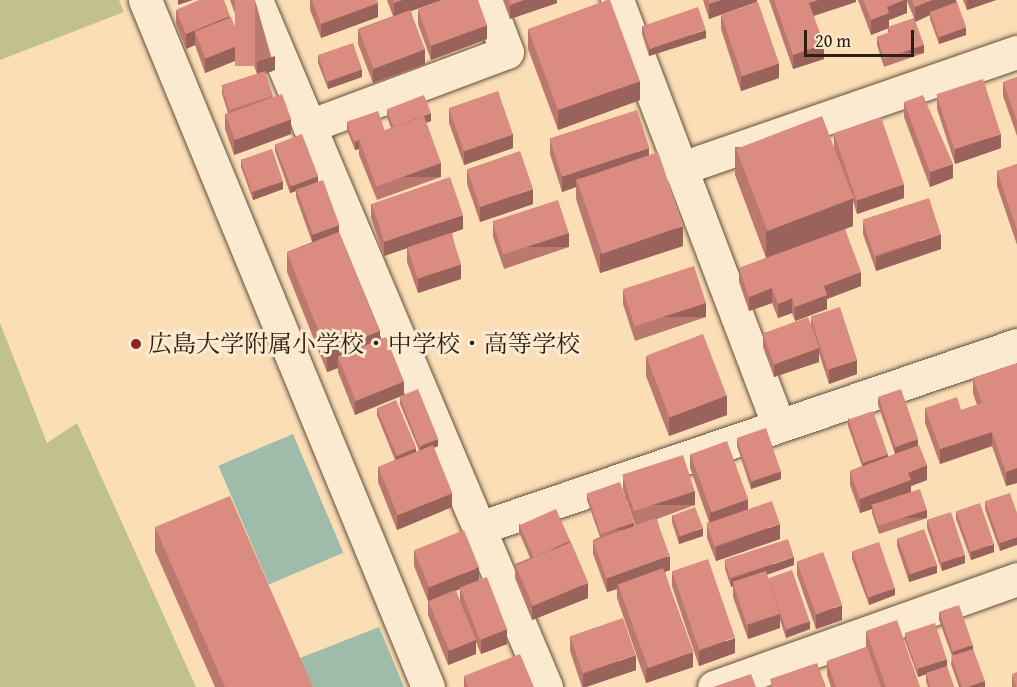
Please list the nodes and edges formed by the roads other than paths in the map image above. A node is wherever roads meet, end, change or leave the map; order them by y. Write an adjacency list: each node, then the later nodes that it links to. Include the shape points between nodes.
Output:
1 (146, 0): 12 (street)
2 (256, 0): 6 (street)
3 (487, 0): 6 (street, via 507,52)
4 (617, 0): 7 (street)
5 (1017, 52): 7 (street)
6 (309, 126): 10 (street)
7 (679, 168): 9 (street)
8 (1017, 345): 9 (street)
9 (778, 424): 10 (street)
10 (479, 528): 13 (street)
11 (1017, 579): 14 (street)
12 (428, 687)
13 (546, 687)
14 (714, 687)

